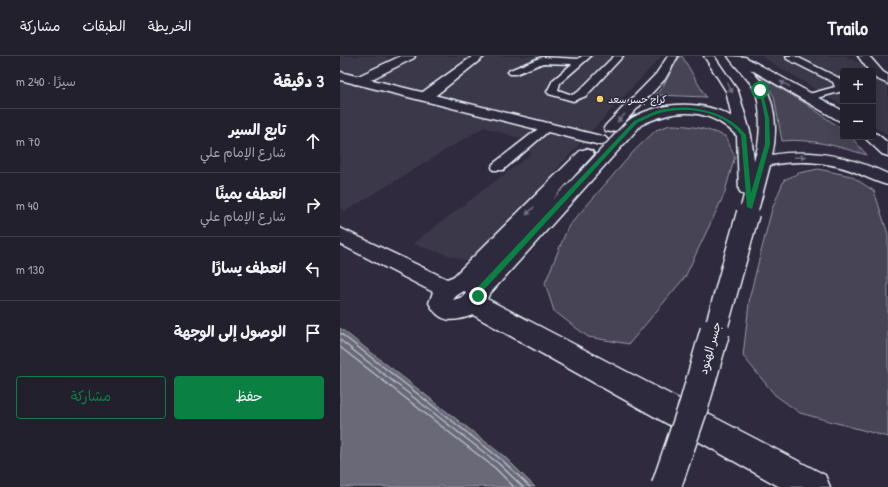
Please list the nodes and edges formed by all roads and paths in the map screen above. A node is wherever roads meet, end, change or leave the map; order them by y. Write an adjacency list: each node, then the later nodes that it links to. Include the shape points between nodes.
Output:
1 (410, 56): 13 (main road)
2 (480, 56): 14 (main road)
3 (619, 56): 9 (lane, via 582,94 573,98 552,92 556,82)
4 (673, 56): 19 (main road, one-way to 19, via 661,76)
5 (709, 56): 18 (main road, one-way to 18, via 732,91)
6 (735, 56): 15 (main road, one-way to 6); 22 (main road, جسر الهنود, via 760,90 767,118 767,144)
7 (863, 56): 12 (main road, via 879,75)
8 (790, 57): 15 (lane, via 836,80 840,85 840,89)
9 (584, 59): 10 (lane, via 542,60)
10 (513, 72)
11 (340, 76): 13 (main road)
12 (888, 80)
13 (358, 81): 14 (main road)
14 (425, 97): 17 (main road)
15 (810, 97): 16 (main road)
16 (840, 115)
17 (547, 127): 19 (main road); 23 (lane)
18 (744, 135): 25 (main road); 27 (main road, via 721,116 697,110 666,110 642,118)
19 (600, 140): 27 (main road, one-way to 27)
20 (875, 140): 21 (main road)
21 (888, 151)
22 (762, 162): 24 (main road, one-way to 24, via 784,157 809,157 866,169); 25 (main road, جسر الهنود)
23 (498, 167)
24 (888, 180)
25 (750, 207): 28 (main road, جسر الهنود, bridge, via 694,405)
26 (340, 235): 27 (main road)
27 (465, 291): 29 (main road)
28 (666, 487)
29 (813, 487)

